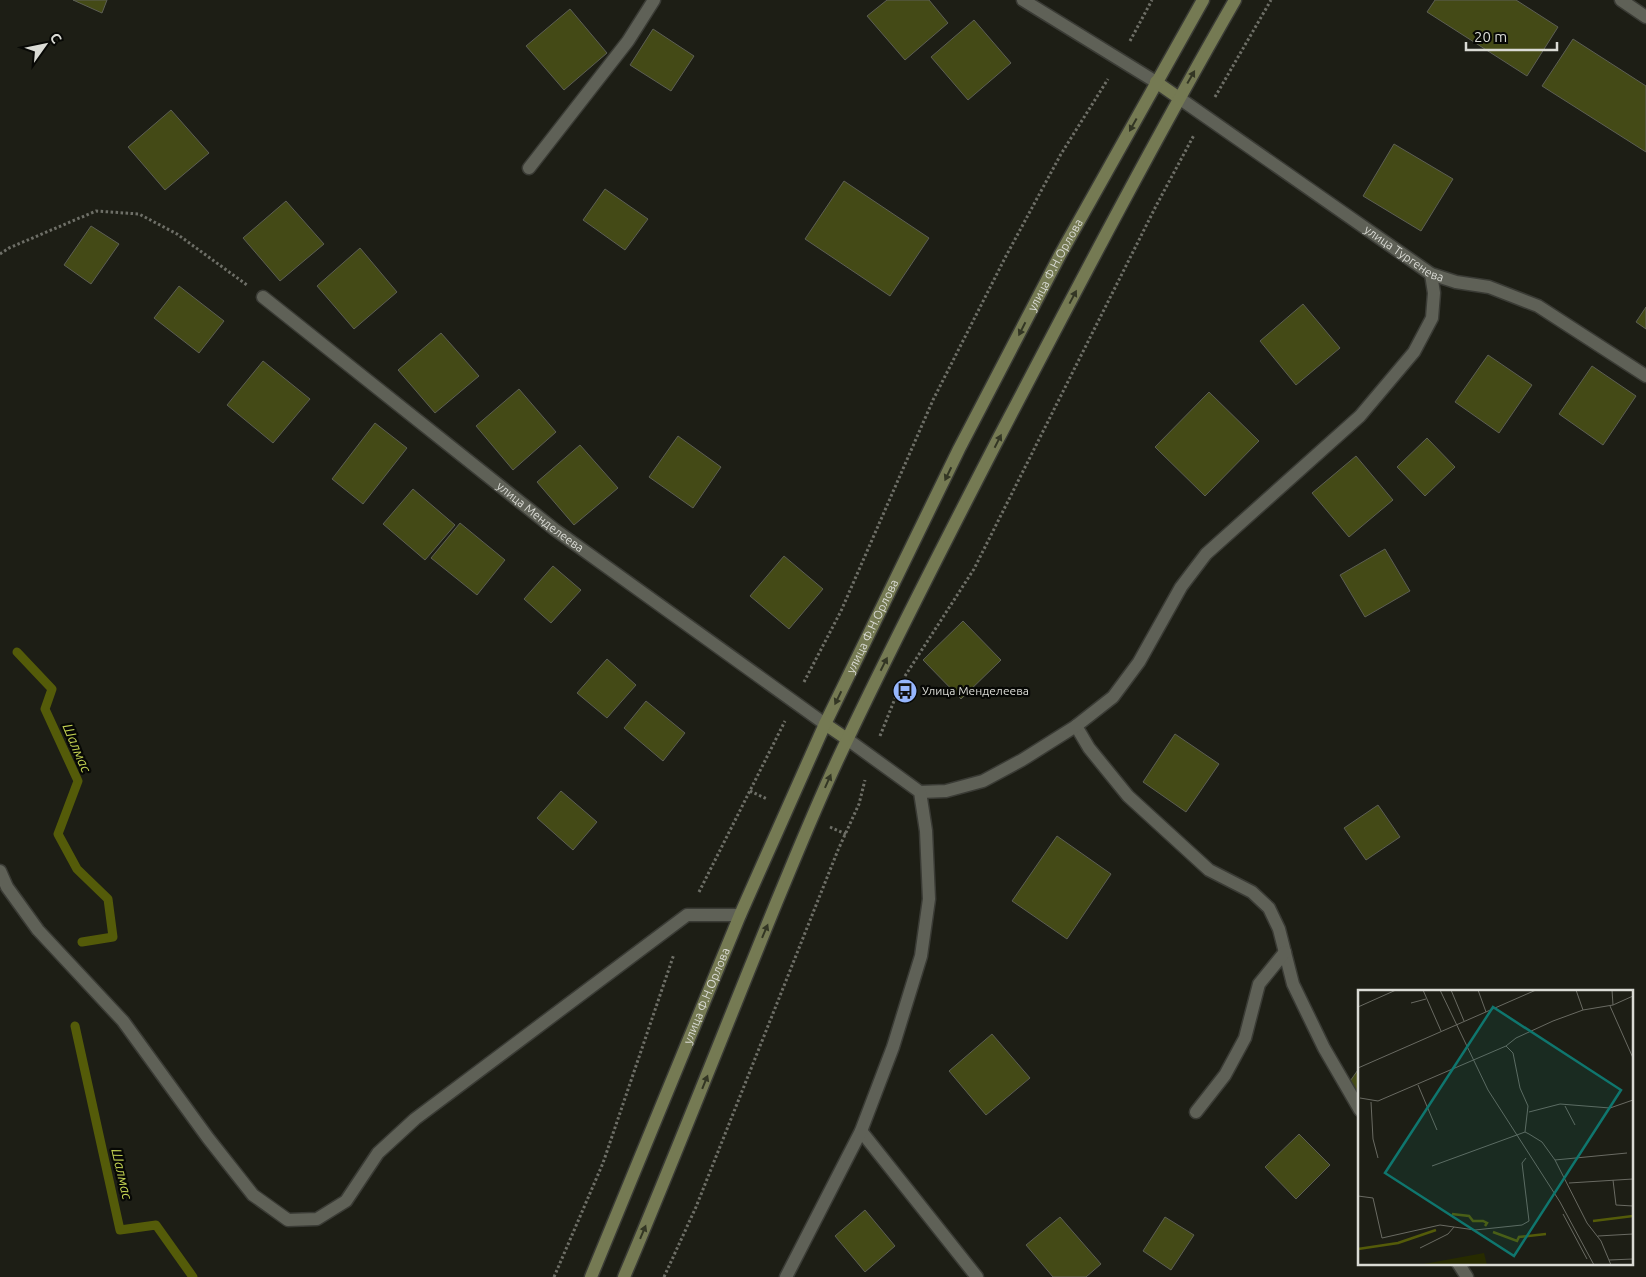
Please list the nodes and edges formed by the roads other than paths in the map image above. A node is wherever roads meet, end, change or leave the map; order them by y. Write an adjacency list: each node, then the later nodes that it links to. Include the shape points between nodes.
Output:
1 (654, 0): 9 (street, via 628,41)
2 (1023, 0): 7 (street)
3 (1203, 0): 7 (street, улица Ф.Н.Орлова)
4 (1235, 0): 8 (street, one-way to 4)
5 (1621, 0): 6 (street)
6 (1646, 16)
7 (1156, 82): 8 (street); 13 (street, улица Ф.Н.Орлова, one-way to 13, via 1060,255 973,423)
8 (1179, 98): 10 (street, улица Тургенева); 15 (street, one-way to 8, via 1047,346)
9 (529, 168)
10 (1431, 274): 12 (street, улица Тургенева, via 1490,287 1538,306); 14 (street, via 1434,293 1432,318 1414,352 1360,416 1206,554 1181,587 1139,662 1113,697)
11 (263, 298): 13 (street, улица Менделеева, via 554,529)
12 (1646, 376)
13 (825, 724): 15 (street); 18 (street, улица Ф.Н.Орлова)
14 (1076, 726): 16 (street, via 983,781 946,791); 19 (street, via 1088,748 1128,796 1209,870 1252,892 1269,908)
15 (847, 739): 16 (street); 25 (street, one-way to 15)
16 (920, 792): 22 (street, via 926,831 929,898 921,956 893,1046)
17 (0, 871): 18 (street, via 7,887 38,930 123,1021 253,1195 288,1220 317,1219 346,1201 378,1153 415,1119 687,915)
18 (740, 915): 24 (street, улица Ф.Н.Орлова)
19 (1285, 952): 20 (street, via 1293,984 1324,1048); 21 (street, via 1259,984 1245,1038 1225,1075)
20 (1358, 1107)
21 (1196, 1112)
22 (861, 1131): 26 (street); 27 (street)
23 (1459, 1264): 28 (street)
24 (591, 1277)
25 (624, 1277)
26 (786, 1277)
27 (977, 1277)
28 (1467, 1277)

